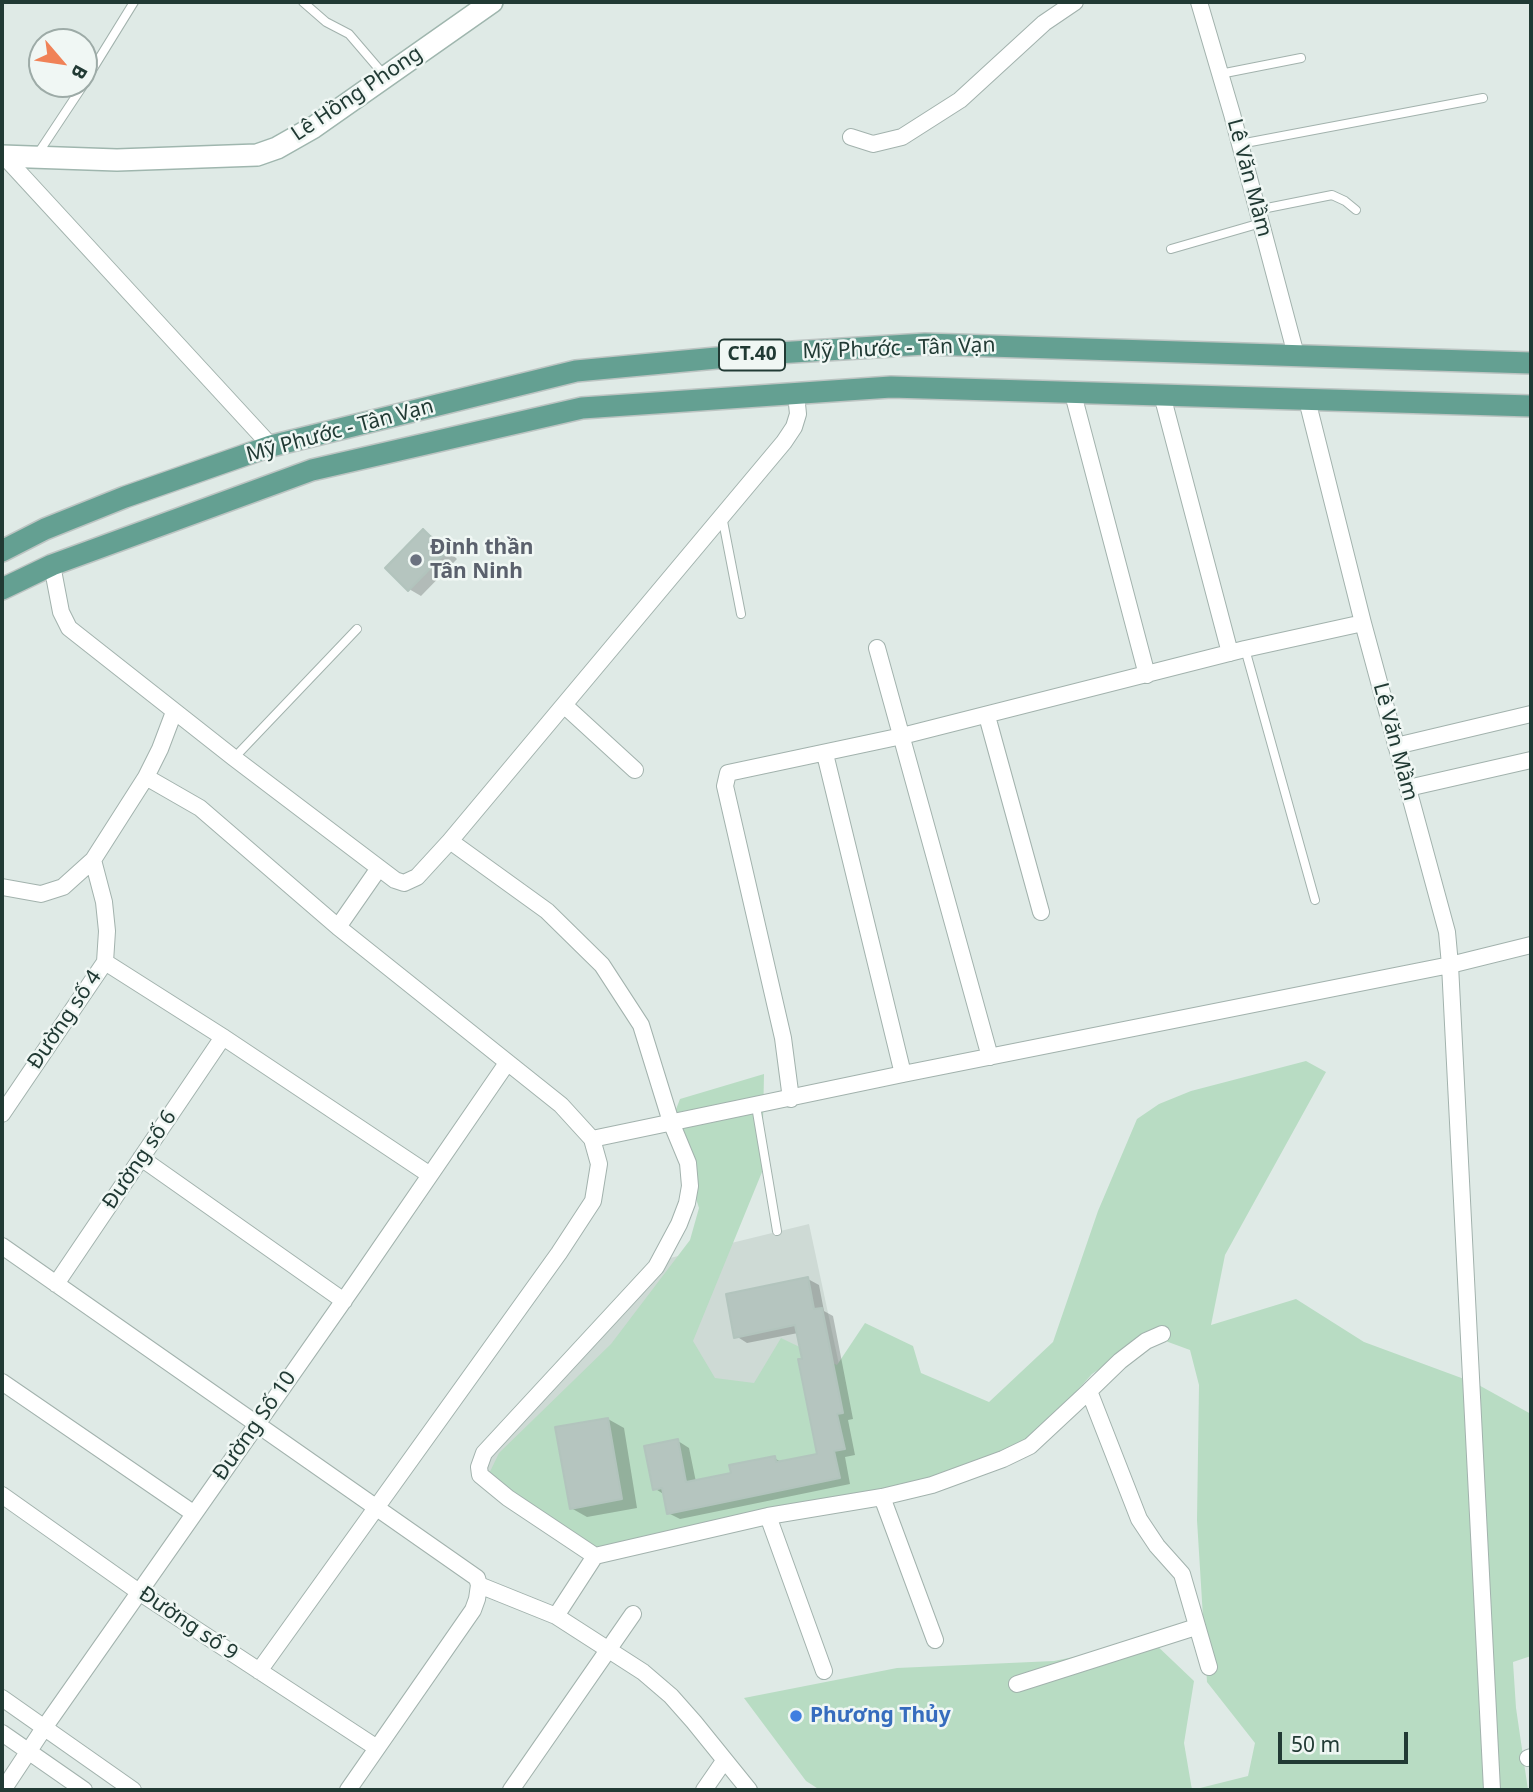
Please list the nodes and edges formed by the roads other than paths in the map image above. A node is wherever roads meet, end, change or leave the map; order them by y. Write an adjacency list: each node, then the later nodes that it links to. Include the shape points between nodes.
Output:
1 (134, 2): 7 (lane)
2 (303, 2): 9 (lane, via 349,34)
3 (492, 2): 9 (main road, Lê Hồng Phong)
4 (1075, 2): 12 (street, via 1044,23 960,100 902,137 873,144)
5 (1199, 2): 8 (street, Lê Văn Mầm)
6 (1301, 58): 8 (lane)
7 (98, 61)
8 (1220, 74): 13 (street, Lê Văn Mầm)
9 (385, 76): 15 (main road, Lê Hồng Phong, via 314,127 257,155 117,160)
10 (1483, 97): 13 (lane)
11 (75, 98): 15 (lane)
12 (850, 137)
13 (1240, 144): 17 (street, Lê Văn Mầm)
14 (3, 156): 15 (main road, Lê Hồng Phong); 26 (street)
15 (36, 157)
16 (1356, 210): 17 (lane, via 1332,195)
17 (1259, 217): 18 (lane); 19 (street, Lê Văn Mầm)
18 (1171, 249)
19 (1296, 355): 20 (main road, Mỹ Phước - Tân Vạn / CT.40); 26 (main road, Mỹ Phước - Tân Vạn / CT.40, via 925,344 760,354 576,371)
20 (1531, 363)
21 (796, 394): 22 (main road, Mỹ Phước - Tân Vạn / CT.40, via 891,387); 27 (street, via 794,427); 29 (main road, Mỹ Phước - Tân Vạn / CT.40, via 568,411 312,470)
22 (1073, 394): 23 (main road, Mỹ Phước - Tân Vạn / CT.40); 36 (street)
23 (1163, 395): 24 (main road, Mỹ Phước - Tân Vạn / CT.40); 35 (street)
24 (1307, 400): 25 (main road, Mỹ Phước - Tân Vạn / CT.40); 32 (street, Lê Văn Mầm)
25 (1531, 406)
26 (271, 446): 28 (main road, Mỹ Phước - Tân Vạn / CT.40, via 73,518)
27 (722, 516): 31 (lane); 37 (street)
28 (2, 551)
29 (52, 565): 30 (main road, Mỹ Phước - Tân Vạn / CT.40); 38 (street, via 61,612 69,628)
30 (2, 589)
31 (741, 614)
32 (1363, 623): 35 (street); 42 (street, Lê Văn Mầm)
33 (357, 629): 44 (lane)
34 (877, 649): 41 (street)
35 (1237, 651): 36 (street); 53 (lane)
36 (1147, 675): 40 (street)
37 (564, 705): 46 (street); 49 (street)
38 (174, 712): 44 (street); 47 (street)
39 (1531, 714): 42 (street)
40 (987, 716): 41 (street); 54 (street)
41 (902, 736): 43 (street); 60 (street)
42 (1396, 746): 48 (street, Lê Văn Mầm)
43 (825, 754): 62 (street); 63 (street, via 728,773 724,786 783,1038)
44 (234, 758): 51 (street)
45 (1531, 760): 48 (street)
46 (635, 770)
47 (146, 777): 50 (street); 55 (street, via 200,808)
48 (1408, 788): 58 (street, Lê Văn Mầm, via 1447,932)
49 (450, 841): 51 (street, via 417,877 404,883); 66 (street, via 547,911 602,965 641,1025)
50 (93, 860): 52 (street, via 63,887 41,894); 57 (street, via 104,902)
51 (379, 868): 55 (street)
52 (2, 887)
53 (1315, 900)
54 (1041, 912)
55 (338, 927): 61 (street)
56 (1531, 945): 58 (street)
57 (105, 962): 59 (street); 65 (street, Đường số 4)
58 (1450, 965): 60 (street); 108 (street, Lê Văn Mầm)
59 (223, 1037): 68 (street, Đường số 6); 69 (street)
60 (990, 1057): 62 (street)
61 (507, 1063): 67 (street, via 574,1117); 69 (street, Đường Số 10)
62 (902, 1074): 63 (street)
63 (791, 1099): 64 (street)
64 (756, 1106): 66 (street); 70 (lane)
65 (2, 1114)
66 (671, 1122): 67 (street); 83 (street, via 688,1163 690,1186 679,1224 656,1267 484,1453 479,1467 481,1475 508,1498)
67 (593, 1139): 80 (street, via 599,1164 593,1201)
68 (141, 1158): 72 (street, Đường số 6); 73 (street)
69 (430, 1175): 73 (street, Đường Số 10)
70 (777, 1231)
71 (2, 1246): 72 (street)
72 (56, 1284): 77 (street)
73 (344, 1301): 77 (street, Đường Số 10)
74 (1162, 1334): 76 (street, via 1120,1361)
75 (2, 1382): 81 (street)
76 (1089, 1391): 79 (street, via 1030,1446 932,1485); 88 (street, via 1139,1519 1182,1574)
77 (257, 1423): 80 (street); 81 (street, Đường Số 10)
78 (2, 1495): 85 (street, Đường số 9)
79 (882, 1497): 82 (street); 89 (street)
80 (377, 1507): 84 (street, via 477,1577); 92 (street)
81 (194, 1513): 85 (street, Đường Số 10)
82 (768, 1516): 83 (street); 93 (street)
83 (595, 1556): 87 (street)
84 (479, 1585): 87 (street); 98 (street, via 473,1609)
85 (139, 1592): 92 (street, Đường số 9); 96 (street, Đường Số 10)
86 (633, 1614): 90 (street)
87 (556, 1616): 90 (street)
88 (1196, 1627): 91 (street); 94 (street)
89 (935, 1640)
90 (609, 1651): 100 (street, via 671,1696); 105 (street)
91 (1209, 1667)
92 (259, 1671): 98 (street, Đường số 9)
93 (824, 1671)
94 (1017, 1684)
95 (2, 1699): 96 (street)
96 (44, 1728): 99 (street, Đường Số 10); 103 (street)
97 (2, 1733): 99 (street)
98 (377, 1748): 104 (street)
99 (29, 1752): 101 (street, Đường Số 10); 102 (street)
100 (724, 1761): 106 (street); 107 (street)
101 (3, 1790)
102 (84, 1790)
103 (133, 1790)
104 (348, 1790)
105 (511, 1790)
106 (704, 1790)
107 (749, 1790)
108 (1492, 1790)

